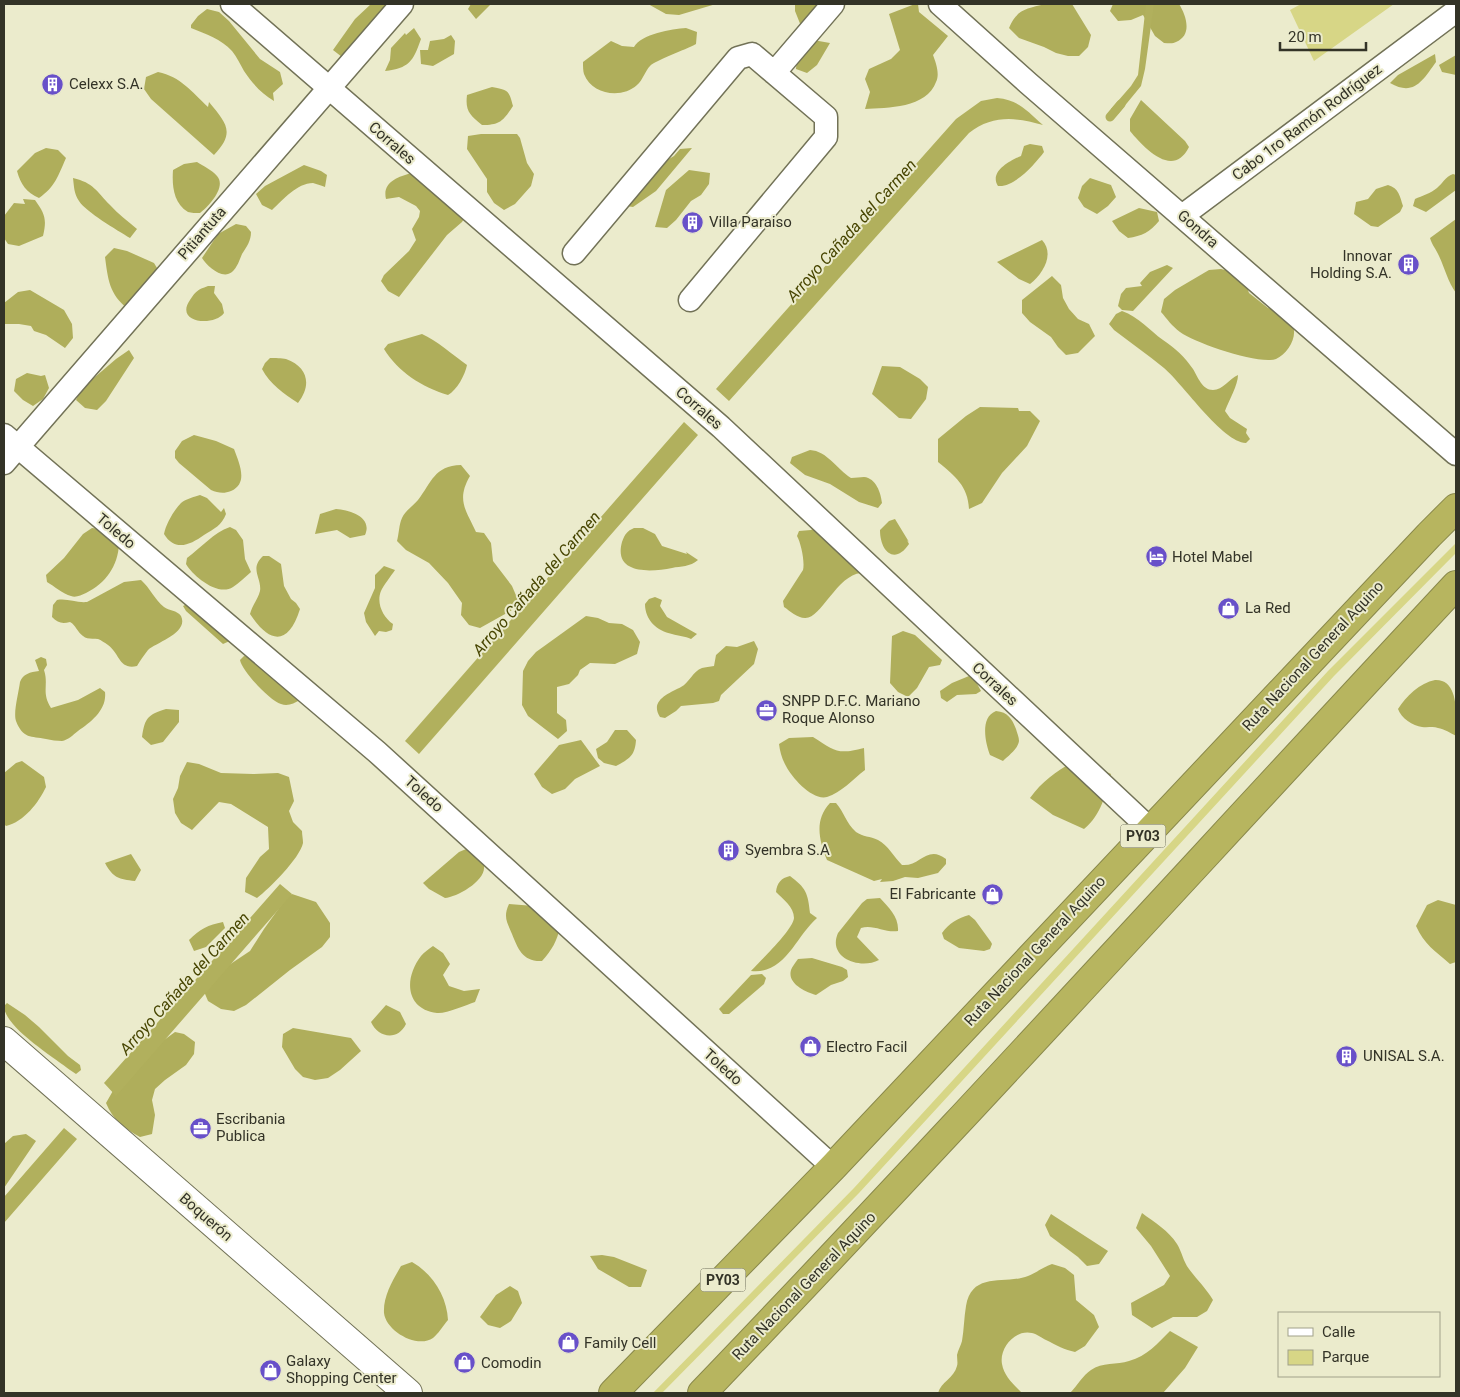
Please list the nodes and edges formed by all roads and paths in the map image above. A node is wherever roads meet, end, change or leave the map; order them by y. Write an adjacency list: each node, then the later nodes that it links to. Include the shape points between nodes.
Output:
1 (232, 4): 8 (street, Corrales)
2 (402, 4): 8 (street, Pitiantuta)
3 (833, 4): 7 (street)
4 (940, 4): 9 (street, Gondra)
5 (1453, 4): 6 (street)
6 (1456, 10): 9 (street, Cabo 1ro Ramón Rodríguez)
7 (774, 73): 10 (street, via 752,54 738,58); 11 (street, via 826,117 826,137)
8 (328, 87): 12 (street, Pitiantuta); 16 (street, Corrales, via 716,423)
9 (1182, 216): 13 (street, Gondra)
10 (574, 253)
11 (690, 300)
12 (8, 449): 18 (street, Toledo, via 390,763)
13 (1456, 454)
14 (1456, 508): 16 (highway, Ruta Nacional General Aquino / PY03)
15 (1456, 585): 21 (highway, Ruta Nacional General Aquino, via 878,1209)
16 (1150, 829): 18 (highway, Ruta Nacional General Aquino / PY03)
17 (4, 1041): 19 (street, Boquerón)
18 (832, 1167): 20 (highway, Ruta Nacional General Aquino / PY03)
19 (408, 1393)
20 (614, 1393)
21 (702, 1393)

